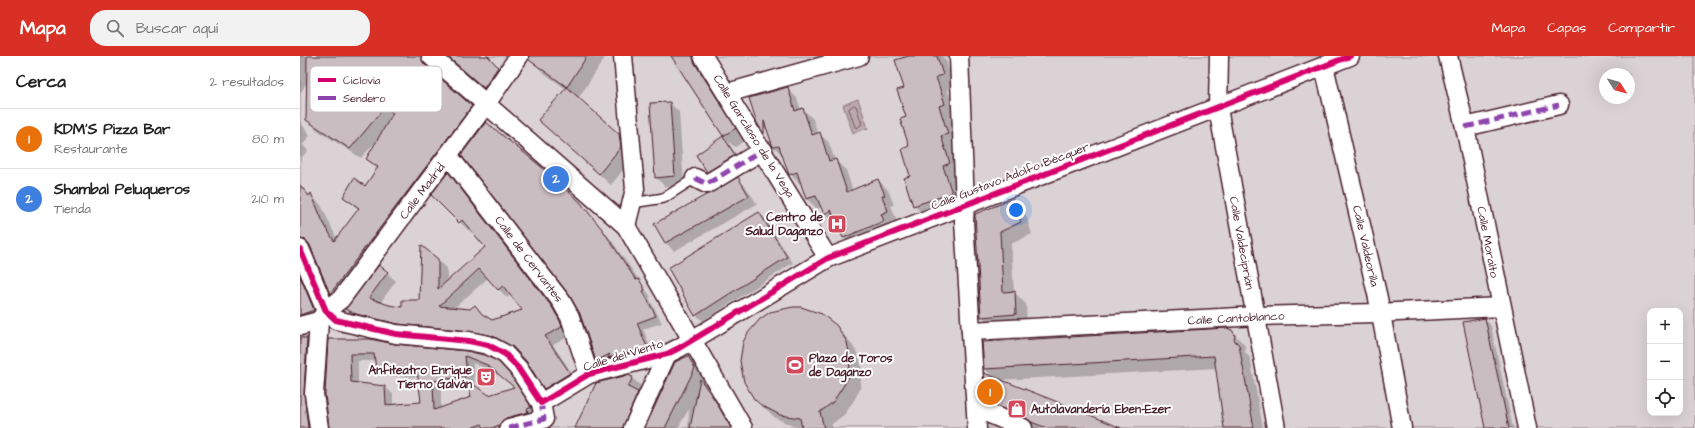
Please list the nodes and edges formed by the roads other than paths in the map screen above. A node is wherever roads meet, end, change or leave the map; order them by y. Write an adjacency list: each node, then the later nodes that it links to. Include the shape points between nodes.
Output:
1 (431, 56): 12 (street)
2 (519, 56): 12 (street, Calle Madrid)
3 (623, 56): 19 (street, via 635,188)
4 (703, 56): 11 (street, Calle Garcilaso de la Vega)
5 (859, 56): 11 (street)
6 (959, 56): 20 (street)
7 (1219, 56): 14 (street, Calle Valdeciprián)
8 (1350, 56): 10 (street, Calle Gustavo Adolfo Bécquer)
9 (1448, 56): 15 (street, Calle Moralto)
10 (1324, 66): 14 (street, Calle Gustavo Adolfo Bécquer); 25 (street, Calle Valdeorilla)
11 (727, 93): 16 (street, Calle Garcilaso de la Vega)
12 (486, 104): 17 (street, Calle Madrid); 21 (street)
13 (1559, 105): 15 (street)
14 (1218, 108): 20 (street, Calle Gustavo Adolfo Bécquer); 27 (street, Calle Valdeciprián)
15 (1465, 127): 24 (street, Calle Moralto)
16 (763, 150): 18 (street, via 707,184); 23 (street, Calle Garcilaso de la Vega)
17 (448, 155): 26 (street, Calle Madrid, via 341,299); 32 (street, Calle de Cervantes, via 561,301 570,316)
18 (695, 178): 19 (lane, via 664,198)
19 (632, 203): 21 (street)
20 (965, 205): 23 (street, Calle Gustavo Adolfo Bécquer); 29 (street)
21 (626, 226): 30 (street)
22 (300, 249): 26 (street)
23 (828, 258): 30 (street, Calle Gustavo Adolfo Bécquer)
24 (1501, 306): 25 (street, Calle Cantoblanco); 43 (street, Calle Moralto)
25 (1381, 313): 27 (street, Calle Cantoblanco); 42 (street, Calle Valdeorilla)
26 (323, 316): 28 (street); 33 (street, via 396,334 488,345 505,354 518,368); 35 (street, via 314,394)
27 (1255, 316): 29 (street, Calle Cantoblanco); 41 (street, Calle Valdeciprián)
28 (300, 326)
29 (971, 331): 34 (street)
30 (691, 342): 31 (street, Calle del Viento); 38 (street)
31 (667, 354): 32 (street, Calle del Viento); 37 (street)
32 (589, 374): 33 (street, Calle del Viento)
33 (541, 404): 36 (street, via 544,419)
34 (976, 408): 39 (street); 40 (street)
35 (319, 428)
36 (510, 428)
37 (633, 428)
38 (743, 428)
39 (977, 428)
40 (1023, 428)
41 (1276, 428)
42 (1402, 428)
43 (1527, 428)

